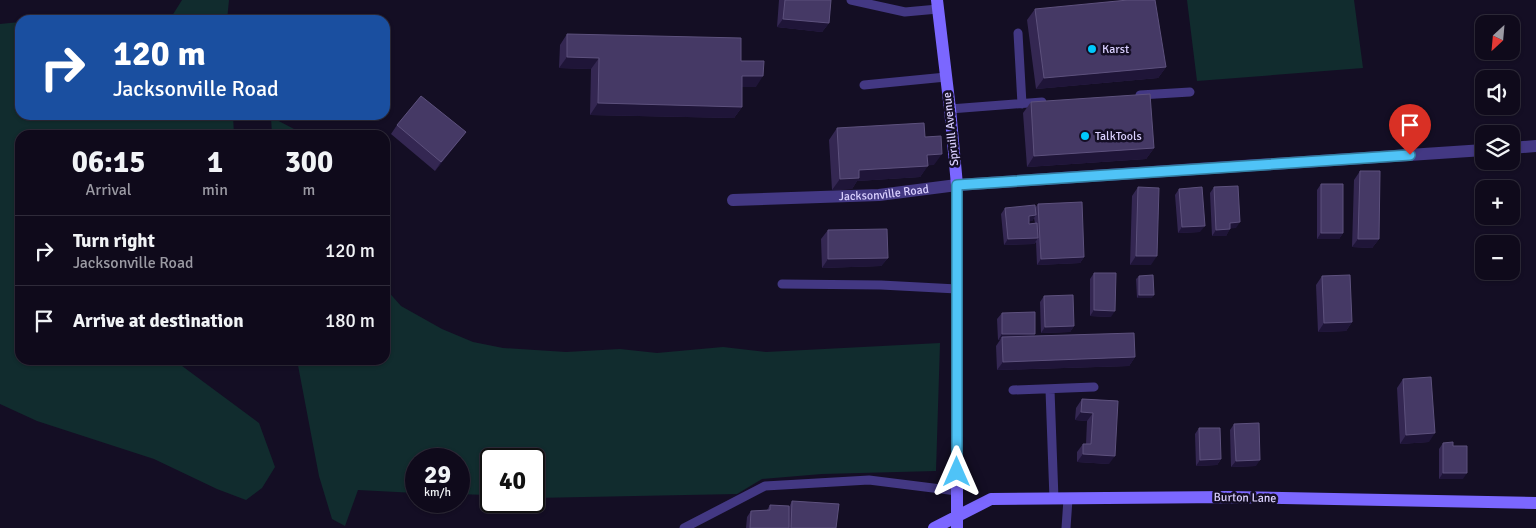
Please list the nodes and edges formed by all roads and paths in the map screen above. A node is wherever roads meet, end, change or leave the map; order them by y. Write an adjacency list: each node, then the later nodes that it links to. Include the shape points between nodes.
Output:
1 (851, 0): 2 (lane, via 905,12)
2 (937, 4): 4 (street, Spruill Avenue)
3 (1018, 33): 9 (lane)
4 (946, 77): 5 (lane); 10 (street, Spruill Avenue)
5 (864, 84)
6 (1190, 92): 7 (lane)
7 (1126, 96)
8 (1050, 102): 9 (lane)
9 (1022, 104): 10 (lane)
10 (950, 109): 14 (street, Spruill Avenue)
11 (1536, 146): 12 (street)
12 (1520, 147)
13 (1475, 151): 14 (street, Jacksonville Road)
14 (957, 185): 15 (street, Jacksonville Road, via 879,195); 17 (street, Spruill Avenue)
15 (733, 200)
16 (782, 284): 17 (lane)
17 (957, 289): 21 (street, Spruill Avenue)
18 (1094, 387): 20 (lane)
19 (1013, 390): 20 (lane)
20 (1050, 390): 22 (lane)
21 (957, 491): 25 (street, Spruill Avenue); 26 (lane, via 869,480 765,486)
22 (1054, 499): 23 (street, Burton Lane); 25 (street, Burton Lane, via 991,500)
23 (1068, 499): 24 (street, Burton Lane, via 1228,497); 28 (lane)
24 (1536, 503)
25 (957, 522): 27 (street, Burton Lane)
26 (684, 528)
27 (934, 528)
28 (1066, 528)

